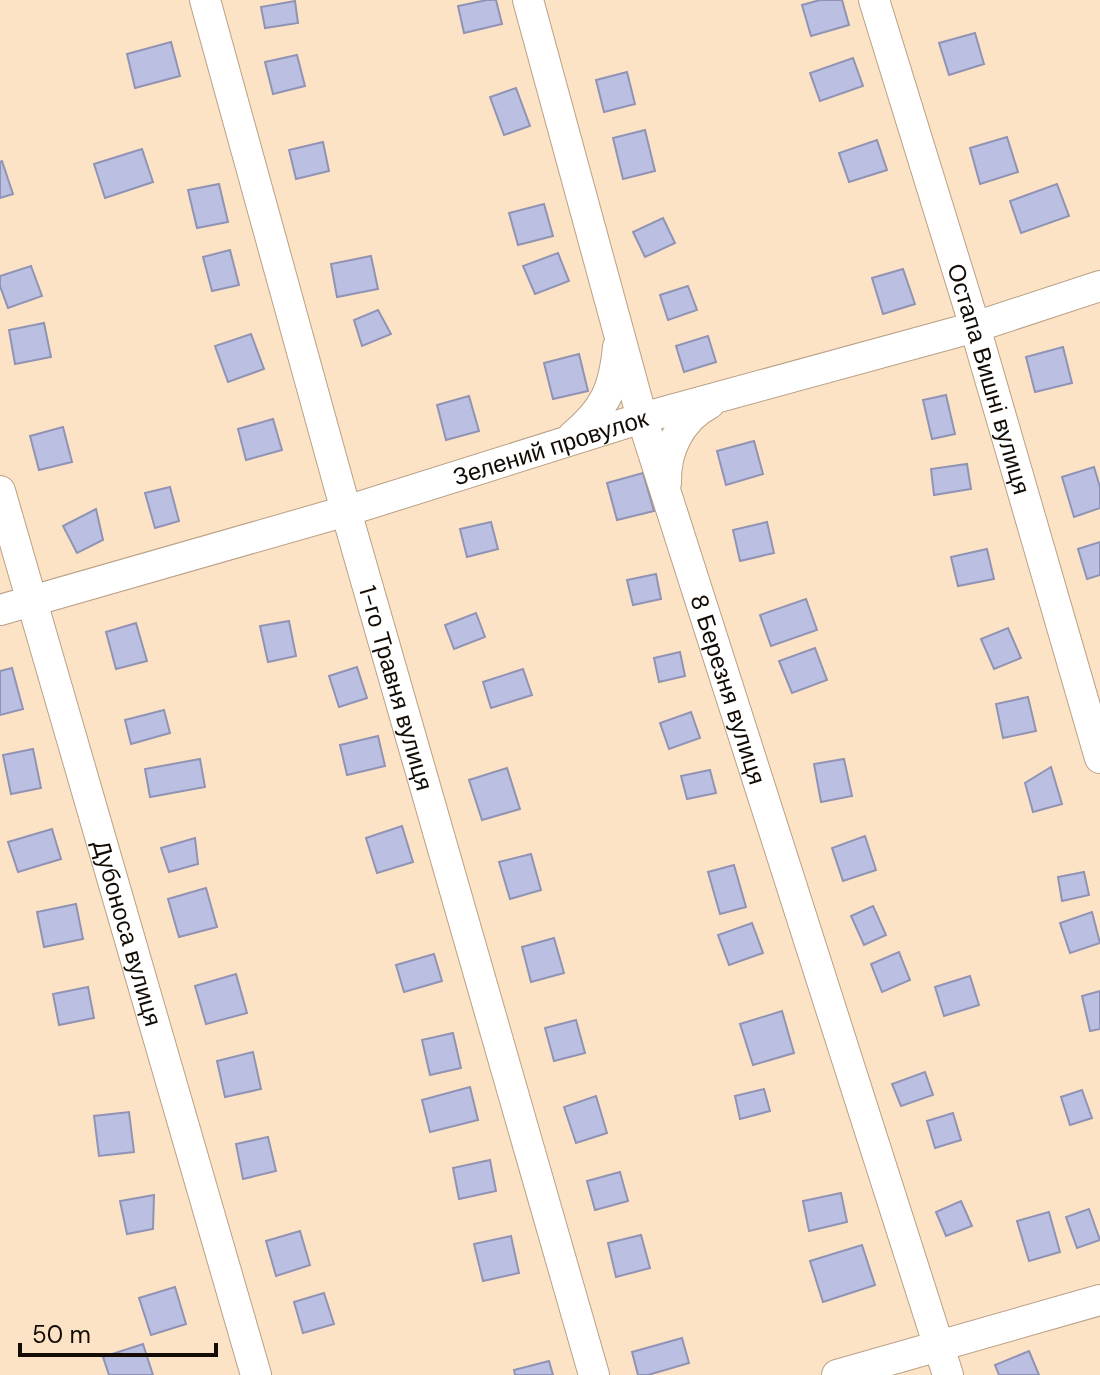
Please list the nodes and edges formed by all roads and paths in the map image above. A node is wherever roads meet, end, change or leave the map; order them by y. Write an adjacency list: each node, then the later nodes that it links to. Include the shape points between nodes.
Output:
1 (205, 0): 12 (street, 1-го Травня вулиця)
2 (528, 0): 6 (street, 8 Березня вулиця)
3 (874, 0): 5 (street, Остапа Вишні вулиця)
4 (1100, 286): 5 (street, Зелений провулок)
5 (975, 327): 7 (street, Зелений провулок); 15 (street, Остапа Вишні вулиця)
6 (619, 333): 8 (street, 8 Березня вулиця); 9 (street, via 606,401)
7 (722, 397): 8 (street, Зелений провулок); 11 (street, via 696,410 677,435 665,472)
8 (642, 418): 9 (street, Зелений провулок); 11 (street, 8 Березня вулиця)
9 (567, 442): 12 (street, Зелений провулок)
10 (0, 491): 13 (street, Дубоноса вулиця)
11 (666, 493): 17 (street, 8 Березня вулиця)
12 (346, 511): 13 (street, Зелений провулок); 19 (street, 1-го Травня вулиця)
13 (31, 602): 14 (street, Зелений провулок); 18 (street, Дубоноса вулиця)
14 (0, 610)
15 (1100, 758)
16 (1100, 1300): 17 (street)
17 (938, 1345): 20 (street); 21 (street, 8 Березня вулиця)
18 (256, 1375)
19 (594, 1375)
20 (837, 1375)
21 (948, 1375)

